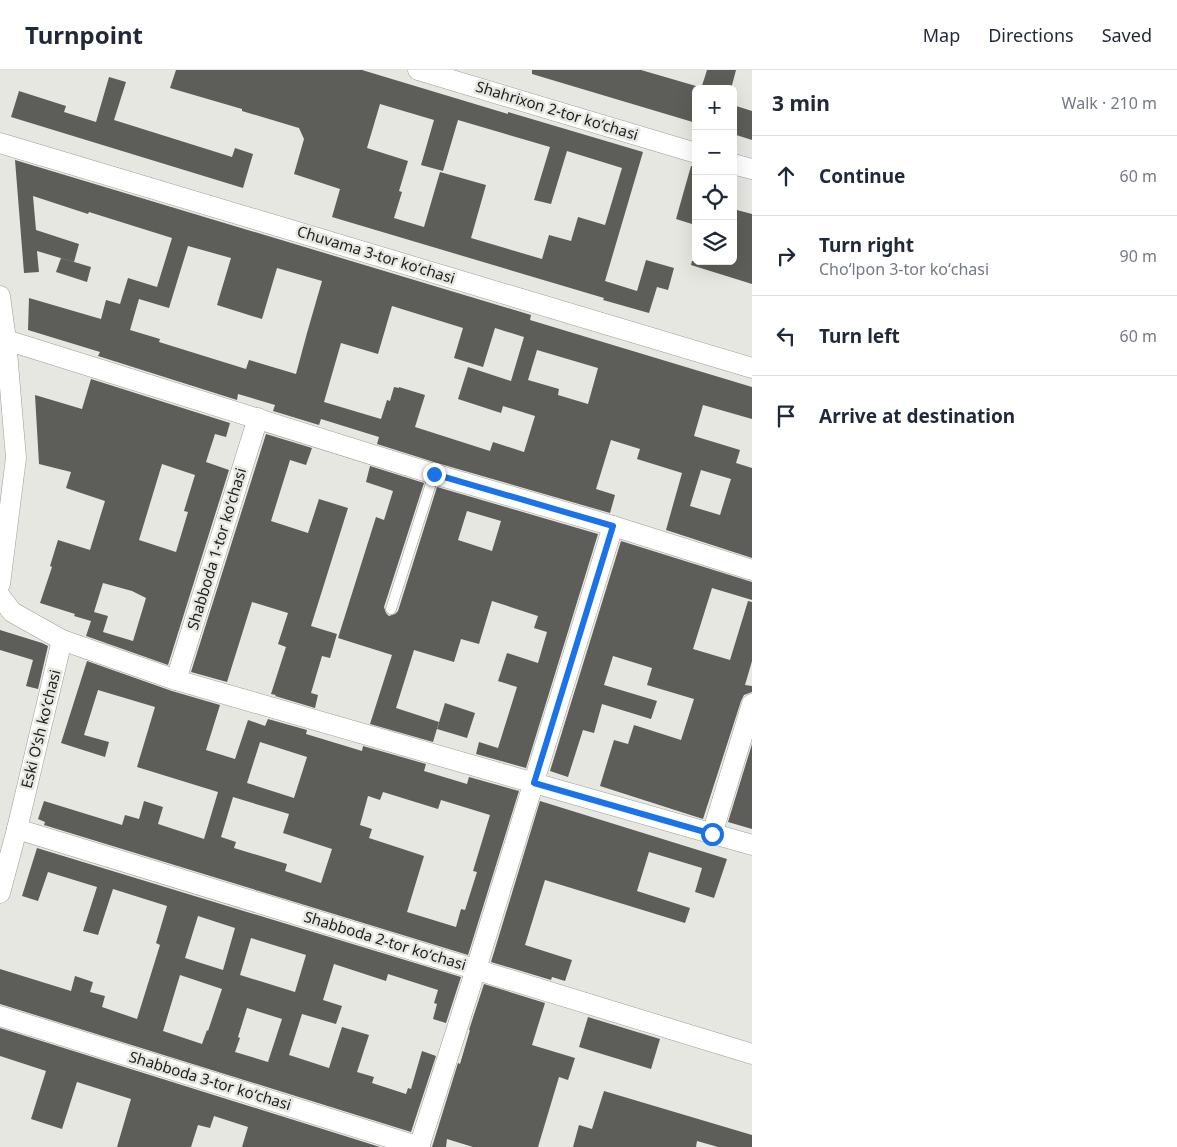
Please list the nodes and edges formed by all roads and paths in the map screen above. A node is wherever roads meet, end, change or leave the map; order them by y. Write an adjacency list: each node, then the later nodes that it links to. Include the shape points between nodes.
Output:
1 (418, 70): 3 (street, Shahrixon 2-tor koʻchasi)
2 (0, 142): 8 (street, Chuvama 3-tor koʻchasi)
3 (692, 151)
4 (737, 165): 5 (street)
5 (752, 169)
6 (0, 296): 7 (street)
7 (6, 340): 9 (street); 13 (street, via 16,458)
8 (752, 368)
9 (258, 418): 10 (street); 17 (street, Shabboda 1-tor koʻchasi)
10 (434, 474): 11 (street); 15 (lane)
11 (613, 526): 12 (street); 19 (street)
12 (752, 570)
13 (0, 584)
14 (0, 596): 16 (street, via 12,612)
15 (391, 610)
16 (62, 640): 17 (street); 20 (street, Eski Oʻsh koʻchasi)
17 (176, 680): 19 (street)
18 (752, 704): 21 (street)
19 (534, 783): 21 (street); 24 (street)
20 (17, 829): 23 (street, Eski Oʻsh koʻchasi); 24 (street, Shabboda 2-tor koʻchasi)
21 (712, 834): 22 (street)
22 (752, 845)
23 (0, 893)
24 (476, 969): 26 (street, Shabboda 2-tor koʻchasi); 27 (street)
25 (0, 1016): 27 (street, Shabboda 3-tor koʻchasi)
26 (752, 1054)
27 (419, 1147)

